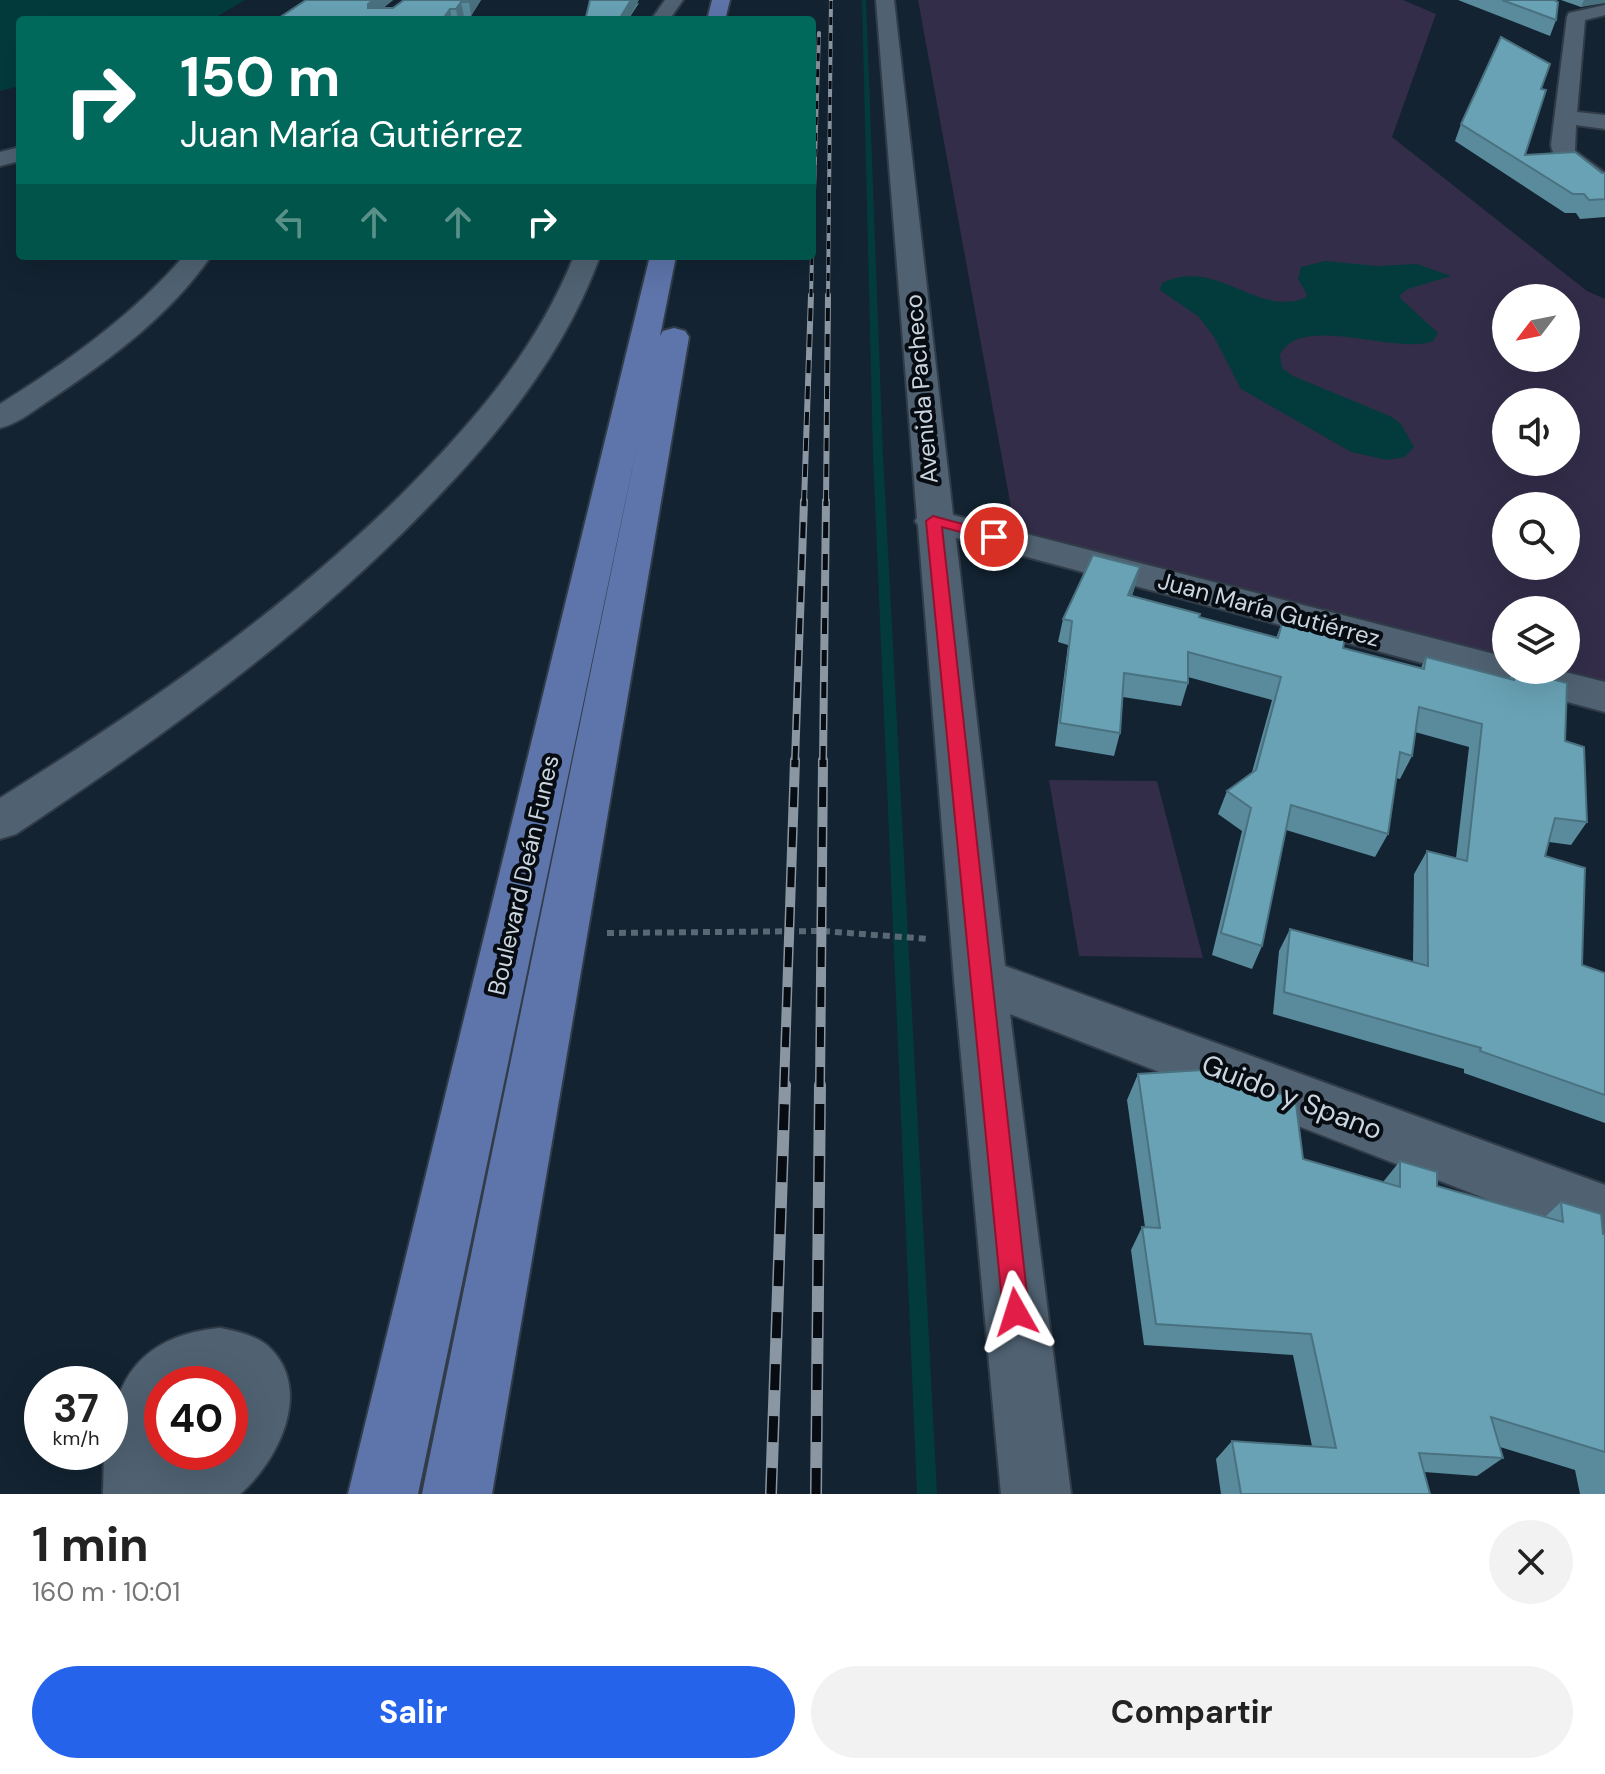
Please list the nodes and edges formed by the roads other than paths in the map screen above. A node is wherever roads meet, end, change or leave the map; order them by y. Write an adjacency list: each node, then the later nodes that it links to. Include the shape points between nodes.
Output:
1 (885, 0): 11 (street, Avenida Pacheco)
2 (1605, 10): 3 (street, via 1569,14)
3 (1566, 117): 4 (street); 5 (street, via 1564,154)
4 (1605, 122)
5 (1605, 184)
6 (195, 260): 10 (street, via 139,317)
7 (585, 260): 13 (street, via 556,326 527,373 475,438 404,512 330,580 194,689)
8 (662, 260): 24 (main road, Boulevard Deán Funes)
9 (688, 260): 25 (main road, Boulevard Deán Funes)
10 (0, 418)
11 (933, 521): 12 (street, Juan María Gutiérrez); 14 (street, Avenida Pacheco)
12 (1605, 697)
13 (0, 821)
14 (980, 979): 15 (street, Guido y Spano); 26 (street, Avenida Pacheco)
15 (1605, 1215)
16 (187, 1366): 17 (street, via 212,1358)
17 (240, 1366)
18 (248, 1374): 20 (street, via 257,1396)
19 (144, 1419): 22 (street)
20 (248, 1433)
21 (213, 1470): 23 (street)
22 (138, 1494)
23 (184, 1494)
24 (383, 1494)
25 (457, 1494)
26 (1036, 1494)

